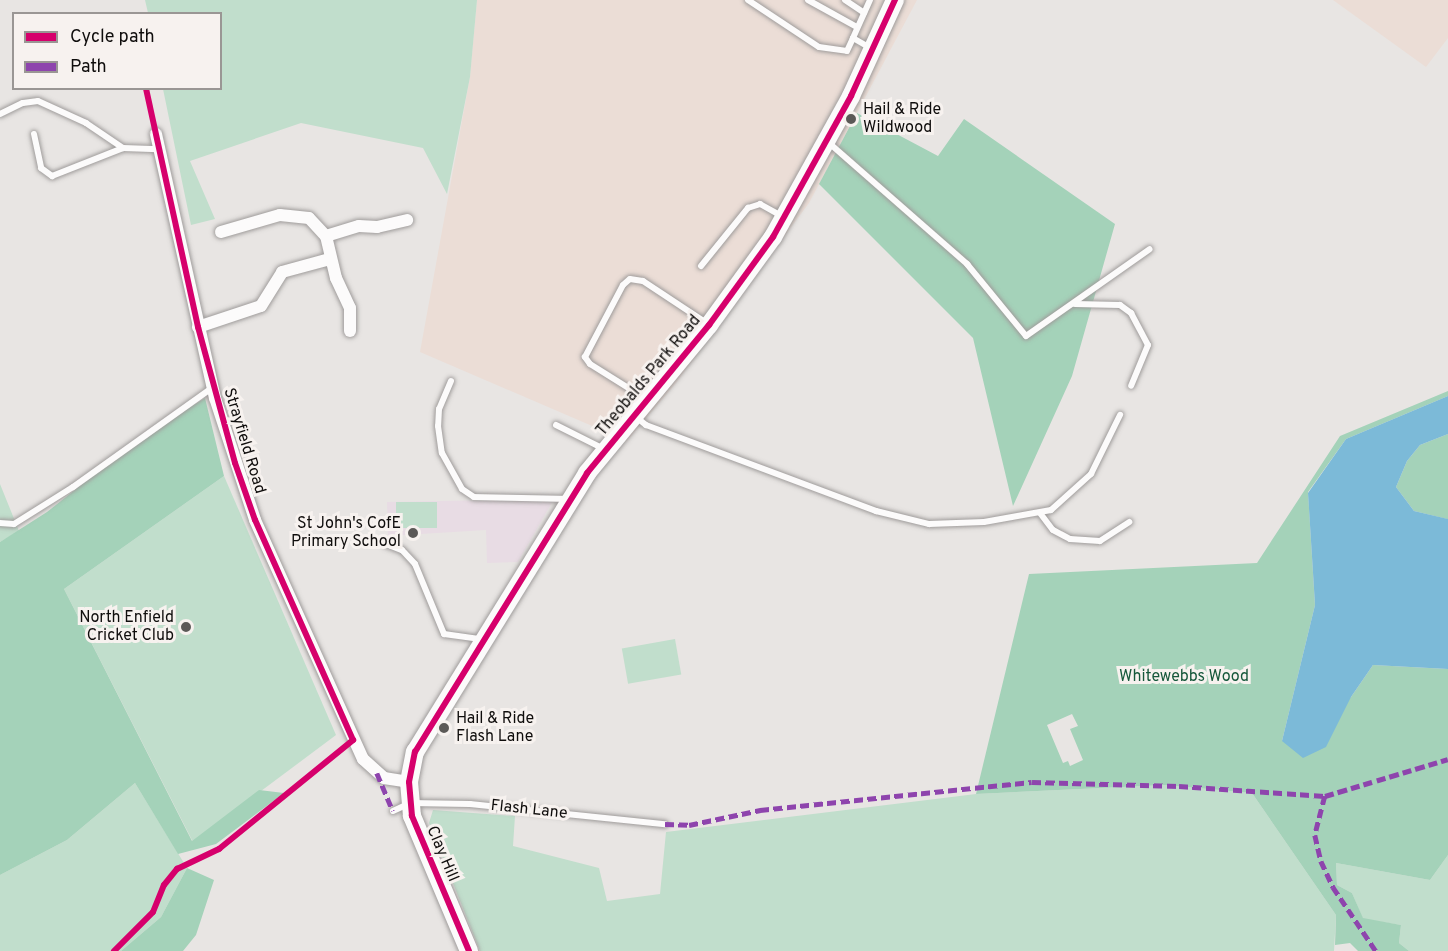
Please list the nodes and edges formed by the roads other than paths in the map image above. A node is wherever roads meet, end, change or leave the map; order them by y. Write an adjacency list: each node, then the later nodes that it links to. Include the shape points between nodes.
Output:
1 (748, 0): 8 (lane, via 819,47 847,51)
2 (808, 0): 7 (lane)
3 (845, 0): 6 (lane)
4 (870, 0): 6 (lane)
5 (895, 0): 9 (street, Theobalds Park Road)
6 (864, 13): 7 (lane)
7 (857, 27): 8 (lane)
8 (853, 38): 9 (lane)
9 (872, 50): 13 (street, Theobalds Park Road)
10 (0, 114): 14 (lane, via 38,101 86,123)
11 (33, 134): 14 (lane, via 41,168 52,176)
12 (156, 134): 15 (street, Strayfield Road)
13 (826, 140): 16 (street, Theobalds Park Road); 23 (lane, via 967,264 1026,336)
14 (123, 148): 15 (lane)
15 (159, 149): 25 (street, Strayfield Road)
16 (784, 217): 22 (lane, via 760,204 748,208); 24 (street, Theobalds Park Road)
17 (407, 220): 19 (street, via 377,227 359,226)
18 (221, 232): 19 (street, via 280,215 309,218)
19 (326, 236): 21 (street)
20 (1150, 249): 23 (lane)
21 (330, 259): 25 (street, via 282,272 261,306); 26 (street, via 350,308)
22 (701, 266)
23 (1074, 304): 28 (lane, via 1120,305 1131,313 1148,345)
24 (709, 325): 30 (street, Theobalds Park Road); 30 (lane, via 644,281 630,279 623,285 585,357)
25 (198, 327): 29 (street, Strayfield Road)
26 (350, 331)
27 (451, 381): 35 (lane, via 439,409 438,426 446,461 462,489 474,497)
28 (1131, 386)
29 (213, 387): 38 (lane, via 73,488 14,524); 42 (street, Strayfield Road, via 255,520 352,740 377,773)
30 (646, 400): 31 (street, Theobalds Park Road)
31 (633, 414): 34 (street, Theobalds Park Road); 36 (lane, via 646,425 706,448 876,511 918,522 984,522)
32 (1120, 415): 36 (lane, via 1091,474 1051,510)
33 (556, 426): 34 (lane)
34 (605, 450): 35 (street, Theobalds Park Road)
35 (570, 499): 40 (street, Theobalds Park Road)
36 (1040, 513): 37 (lane, via 1053,530 1070,539 1100,541)
37 (1130, 522)
38 (0, 523)
39 (386, 544): 40 (lane, via 402,550 415,564 444,634)
40 (484, 639): 41 (street, Theobalds Park Road, via 420,743)
41 (412, 763): 42 (street, Clay Hill)
42 (409, 782): 43 (street, Clay Hill)
43 (410, 803): 44 (lane, Flash Lane); 45 (lane, Flash Lane, via 470,804); 46 (street, Clay Hill, via 416,830)
44 (393, 811)
45 (665, 824)
46 (469, 951)

